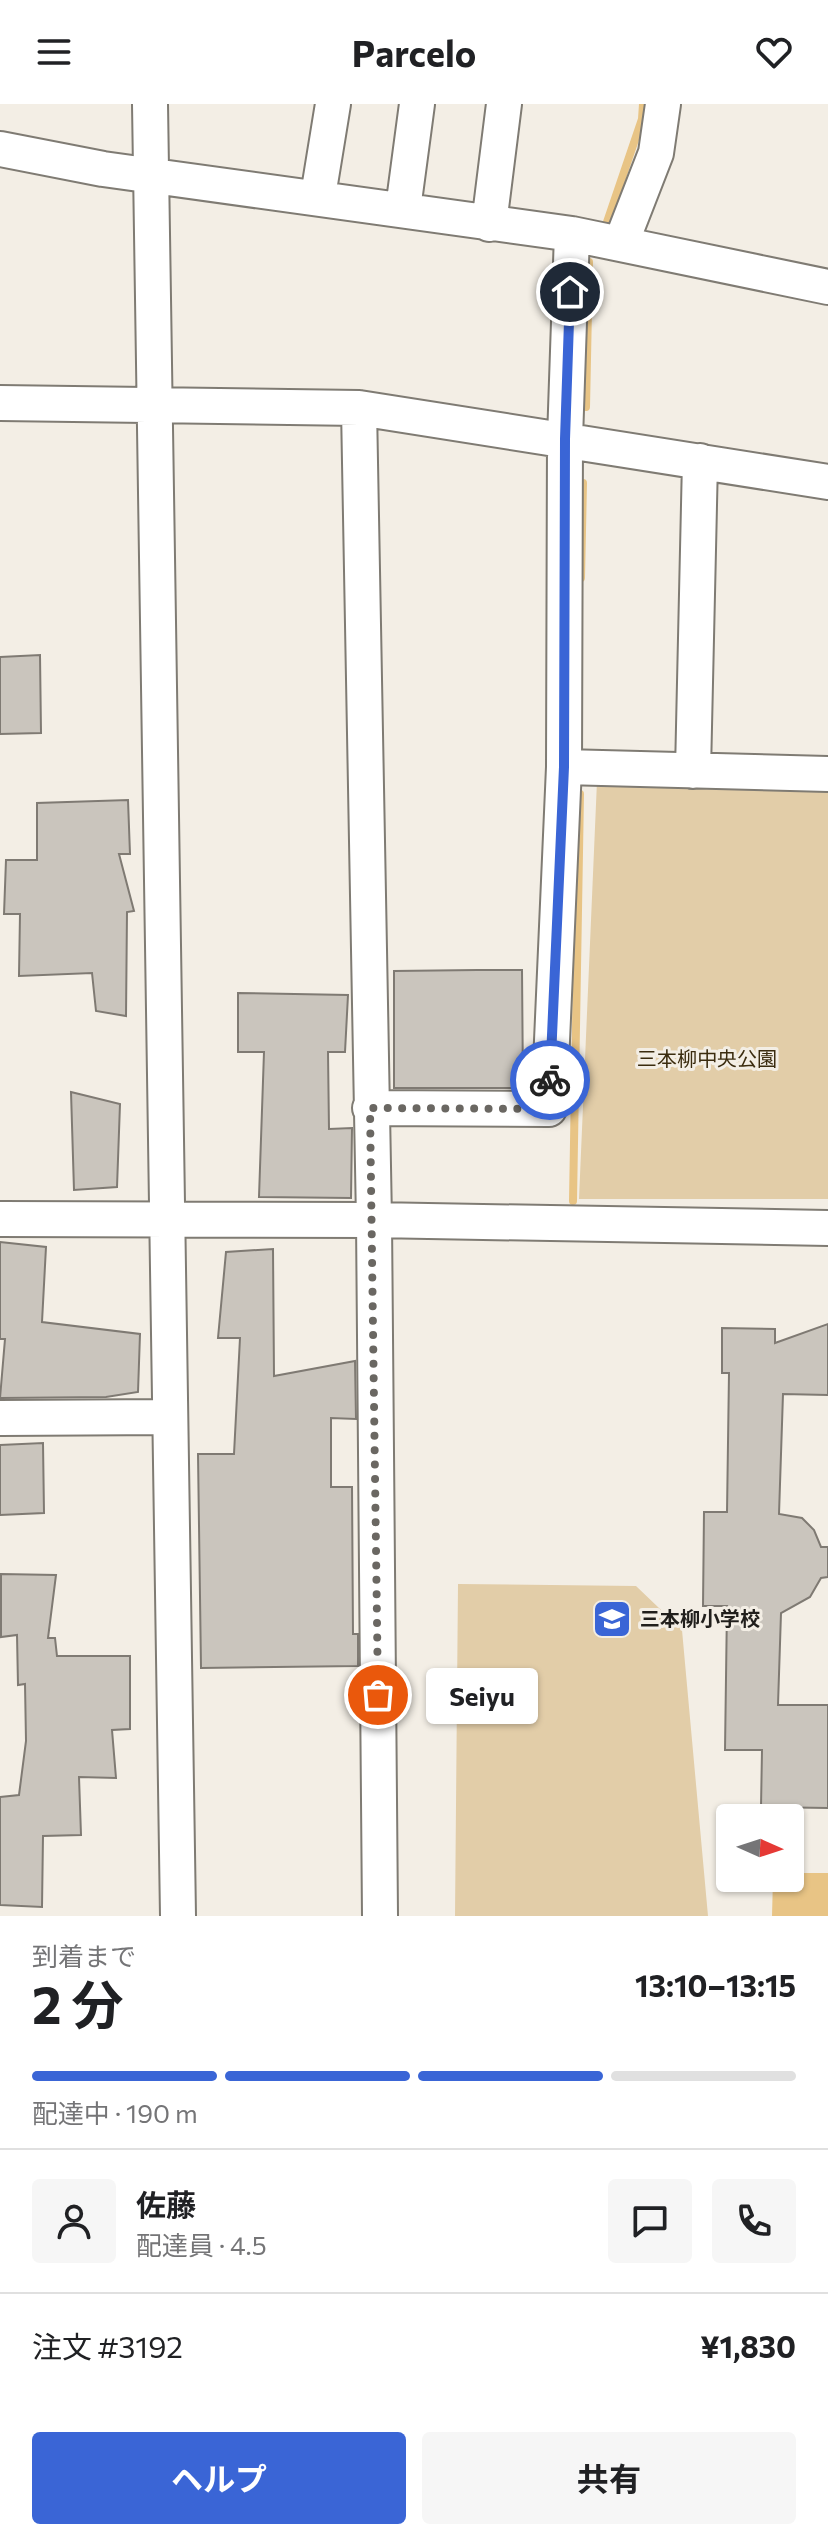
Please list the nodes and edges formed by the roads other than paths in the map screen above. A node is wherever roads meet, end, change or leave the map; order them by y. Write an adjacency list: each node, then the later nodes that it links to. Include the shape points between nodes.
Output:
1 (150, 104): 7 (street)
2 (333, 104): 8 (street)
3 (417, 104): 9 (street)
4 (504, 104): 10 (street)
5 (663, 104): 12 (street, via 656,153)
6 (0, 149): 7 (street)
7 (152, 175): 8 (street); 15 (street)
8 (318, 196): 9 (street)
9 (403, 209): 10 (street)
10 (489, 224): 11 (street)
11 (572, 234): 12 (street); 17 (street)
12 (621, 243): 13 (street)
13 (828, 287)
14 (0, 403): 15 (street)
15 (158, 403): 16 (street); 25 (street)
16 (359, 408): 17 (street); 23 (street)
17 (565, 439): 18 (street); 20 (street)
18 (700, 461): 19 (street); 21 (street)
19 (828, 482)
20 (564, 767): 21 (street); 23 (street, via 549,1109)
21 (693, 771): 22 (street)
22 (828, 774)
23 (370, 1108): 26 (street)
24 (0, 1219): 25 (street)
25 (165, 1220): 26 (street); 28 (street)
26 (374, 1220): 27 (street); 31 (street)
27 (828, 1228)
28 (169, 1417): 29 (street); 30 (street)
29 (0, 1418)
30 (178, 1916)
31 (380, 1916)

